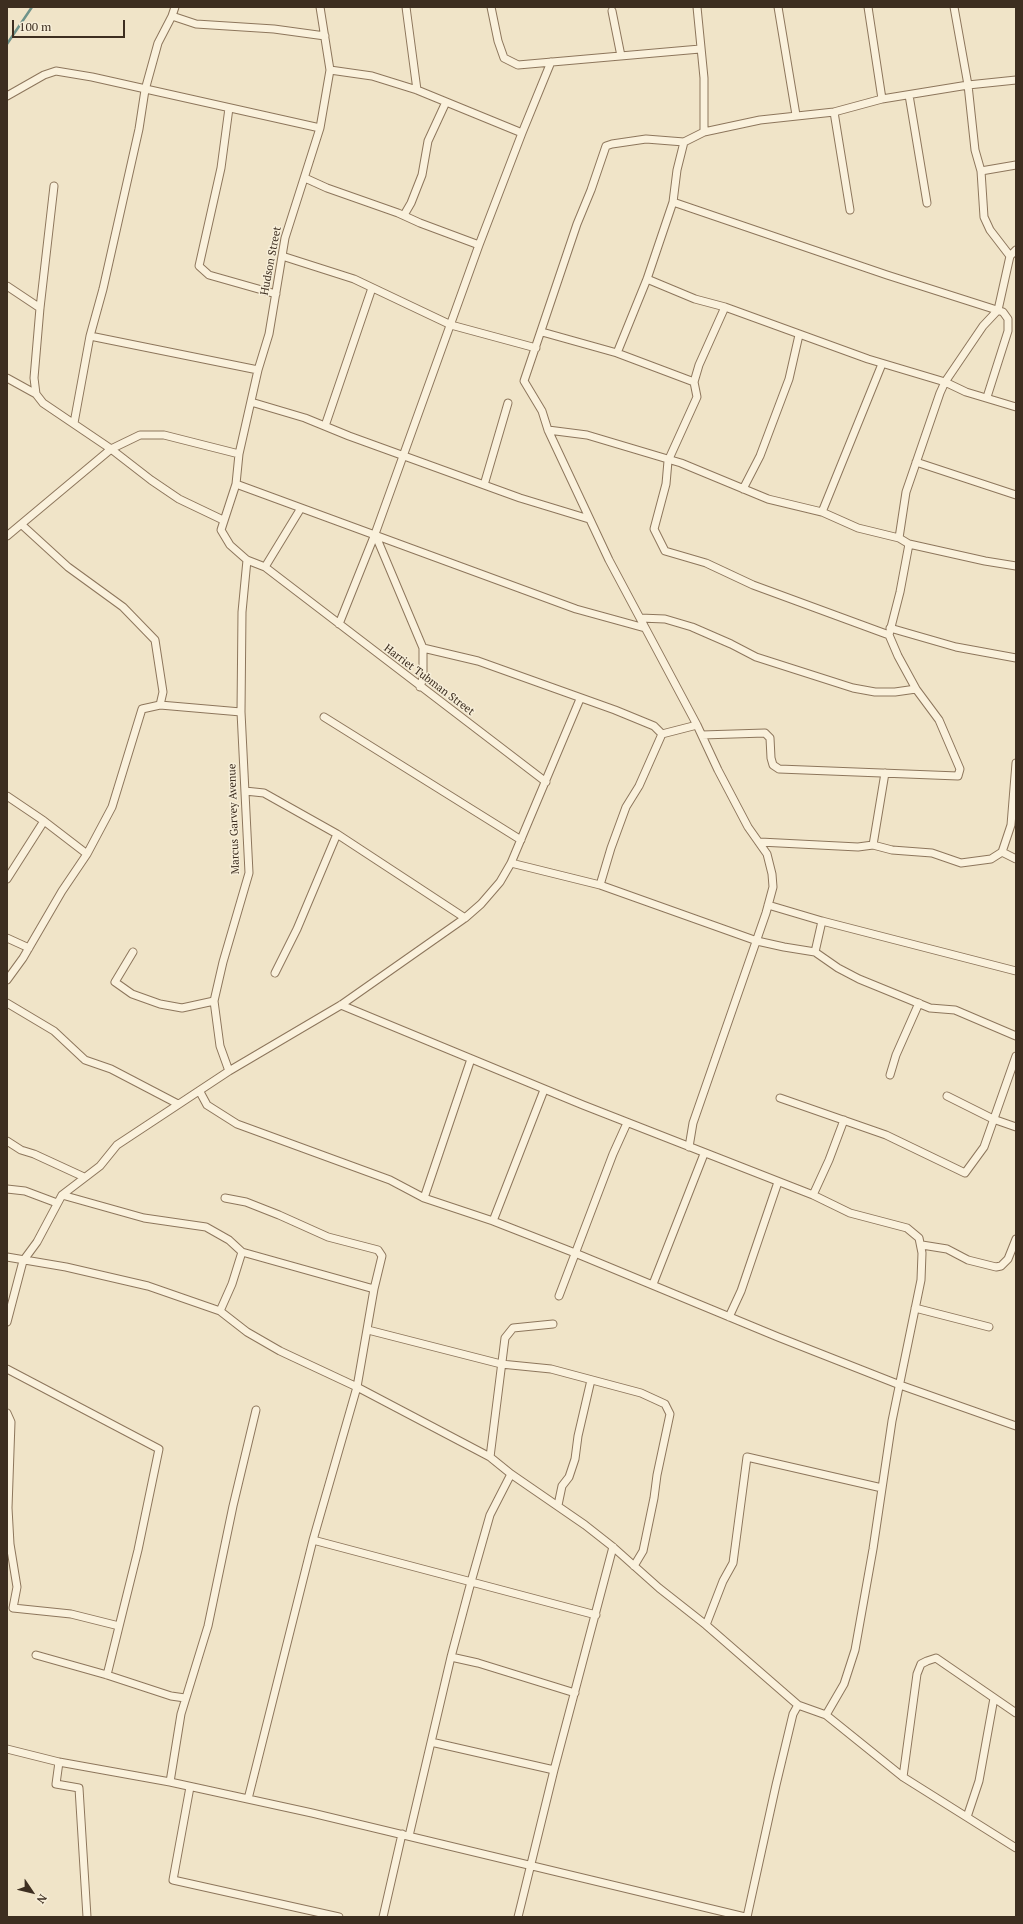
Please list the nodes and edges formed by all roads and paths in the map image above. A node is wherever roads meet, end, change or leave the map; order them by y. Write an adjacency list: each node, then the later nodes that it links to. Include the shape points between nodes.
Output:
1 (174, 7): 10 (street)
2 (320, 7): 11 (street, Hudson Street)
3 (406, 7): 19 (street)
4 (491, 7): 14 (street, via 504,58 518,65)
5 (697, 7): 12 (street)
6 (778, 7): 26 (street)
7 (868, 7): 22 (street)
8 (954, 7): 17 (street)
9 (612, 11): 13 (street)
10 (172, 16): 11 (street, via 196,24 274,29); 18 (street, via 158,43)
11 (325, 36): 15 (street, Hudson Street)
12 (700, 49): 13 (street); 28 (street, via 704,78)
13 (621, 56): 14 (street)
14 (551, 62): 29 (street)
15 (330, 70): 19 (street, via 372,76); 27 (street, Hudson Street)
16 (1016, 80): 17 (street)
17 (968, 85): 20 (street); 32 (street, via 975,150)
18 (145, 90): 21 (street, via 56,71); 24 (street); 53 (street, via 126,187)
19 (417, 90): 23 (street)
20 (909, 95): 22 (street); 36 (street)
21 (7, 96)
22 (882, 99): 25 (street)
23 (446, 102): 29 (street); 38 (street, via 428,141 422,175)
24 (229, 108): 27 (street); 46 (street, via 221,168 199,266 209,275)
25 (834, 112): 26 (street); 37 (street)
26 (796, 115): 28 (street)
27 (320, 128): 33 (street, Hudson Street)
28 (704, 132): 30 (street)
29 (522, 133): 39 (street)
30 (684, 142): 35 (street); 51 (street, via 646,139 606,146 556,285)
31 (1016, 165): 32 (street)
32 (981, 171): 42 (street, via 984,217 990,230)
33 (305, 178): 38 (street); 41 (street, Hudson Street, via 285,238)
34 (54, 186): 48 (street)
35 (673, 202): 43 (street); 49 (street)
36 (927, 203)
37 (850, 210)
38 (404, 215): 39 (street)
39 (479, 245): 50 (street)
40 (1016, 250): 42 (street)
41 (282, 256): 45 (street, via 354,279); 46 (street, Hudson Street)
42 (1010, 256): 49 (street)
43 (647, 279): 47 (street, via 695,299); 55 (street)
44 (7, 286): 48 (street)
45 (372, 288): 50 (street); 67 (street)
46 (276, 294): 57 (street, Hudson Street, via 269,334)
47 (725, 307): 52 (street); 59 (street)
48 (40, 308): 61 (street, via 34,378)
49 (998, 310): 60 (street, via 983,326); 62 (street, via 1008,319 1008,331)
50 (451, 325): 54 (street); 71 (street)
51 (542, 332): 54 (street); 55 (street)
52 (799, 335): 56 (street); 76 (street, via 789,379 760,456)
53 (90, 336): 57 (street); 66 (street)
54 (536, 348): 68 (street, via 524,381 542,411)
55 (617, 353): 59 (street)
56 (882, 364): 60 (street); 79 (street)
57 (258, 370): 63 (street, Hudson Street)
58 (7, 378): 61 (street)
59 (694, 382): 72 (street, via 697,397)
60 (945, 382): 62 (street, via 966,392); 73 (street)
61 (36, 394): 66 (street, via 43,403)
62 (987, 397): 65 (street)
63 (251, 402): 67 (street); 70 (street, Hudson Street)
64 (508, 403): 75 (street)
65 (1016, 407)
66 (74, 423): 69 (street)
67 (324, 426): 71 (street)
68 (548, 430): 72 (street, via 587,435); 80 (street)
69 (111, 449): 70 (street, via 140,435 164,435); 81 (street, via 179,499); 82 (street)
70 (239, 454): 74 (street, Hudson Street)
71 (402, 456): 75 (street); 83 (street)
72 (668, 461): 76 (street, via 681,463); 93 (street, via 666,484 654,529 665,551 706,563 753,585)
73 (916, 462): 77 (street); 85 (street, via 906,492)
74 (236, 484): 78 (street); 81 (street, Hudson Street)
75 (484, 485): 80 (street)
76 (743, 489): 79 (street, via 768,499)
77 (1016, 495)
78 (301, 508): 83 (street, via 336,523); 89 (street)
79 (822, 512): 85 (street, via 858,528)
80 (589, 519): 90 (street)
81 (223, 520): 87 (street, via 221,530 230,545)
82 (22, 525): 84 (street); 99 (street, via 68,567 123,607 155,640 163,692)
83 (375, 534): 91 (street); 92 (street, via 576,609); 94 (street)
84 (7, 536)
85 (899, 538): 86 (street)
86 (909, 544): 88 (street); 93 (street)
87 (246, 560): 89 (street, Harriet Tubman Street); 100 (street, Marcus Garvey Avenue, via 242,612)
88 (1016, 566)
89 (265, 567): 91 (street, Harriet Tubman Street)
90 (640, 618): 92 (street); 97 (street, via 665,619 692,627 756,657 853,688 895,692)
91 (339, 624): 96 (street, Harriet Tubman Street)
92 (645, 628): 102 (street)
93 (890, 632): 95 (street); 97 (street, via 898,656)
94 (423, 648): 96 (street, via 423,678); 98 (street, via 478,661)
95 (1016, 658)
96 (420, 687): 107 (street, Harriet Tubman Street)
97 (916, 688): 106 (street, via 939,720 960,769 958,776)
98 (580, 699): 103 (street, via 654,726); 107 (street)
99 (160, 705): 100 (street); 116 (street, via 142,709 112,807)
100 (241, 712): 108 (street, Marcus Garvey Avenue)
101 (324, 718): 112 (street)
102 (697, 725): 103 (street); 104 (street)
103 (662, 734): 120 (street, via 639,786 626,807)
104 (702, 735): 106 (street, via 765,733 770,738 773,765 779,769); 113 (street, via 748,827)
105 (1016, 763): 115 (street, via 1011,825)
106 (885, 773): 114 (street)
107 (546, 782): 112 (street)
108 (245, 790): 111 (street, via 264,793); 132 (street, Marcus Garvey Avenue, via 249,873)
109 (7, 796): 110 (street)
110 (44, 822): 116 (street); 119 (street)
111 (337, 834): 122 (street); 130 (street, via 297,929)
112 (521, 840): 118 (street)
113 (760, 842): 114 (street, via 858,847); 121 (street, via 767,854 772,874 773,886)
114 (873, 845): 115 (street, via 892,850 932,853 962,863 991,859)
115 (1002, 852): 117 (street)
116 (87, 854): 126 (street)
117 (1016, 859)
118 (511, 863): 120 (street); 122 (street, via 481,904)
119 (7, 879)
120 (600, 885): 125 (street)
121 (768, 905): 123 (street); 125 (street)
122 (465, 918): 135 (street)
123 (822, 921): 128 (street); 129 (street)
124 (7, 938): 126 (street)
125 (757, 941): 128 (street); 151 (street, via 693,1123)
126 (29, 948): 131 (street)
127 (133, 952): 132 (street, via 115,982 132,994 160,1004 182,1008)
128 (815, 952): 133 (street, via 859,979)
129 (1016, 972)
130 (275, 973)
131 (7, 980)
132 (214, 1001): 139 (street, Marcus Garvey Avenue, via 220,1046)
133 (920, 1003): 136 (street, via 930,1008 955,1010); 140 (street, via 896,1055)
134 (7, 1004): 145 (street, via 54,1031 86,1060 111,1069)
135 (341, 1005): 138 (street); 139 (street)
136 (1016, 1036)
137 (1016, 1056): 146 (street)
138 (471, 1059): 141 (street); 159 (street)
139 (229, 1071): 142 (street)
140 (890, 1075)
141 (544, 1090): 148 (street); 161 (street)
142 (200, 1092): 145 (street); 159 (street, via 207,1105 237,1124 390,1180)
143 (947, 1096): 146 (street)
144 (780, 1098): 147 (street)
145 (178, 1104): 153 (street, via 117,1145 100,1166)
146 (993, 1119): 147 (street, via 984,1147 965,1173 886,1135); 149 (street)
147 (844, 1120): 157 (street)
148 (627, 1122): 151 (street); 165 (street)
149 (1016, 1127)
150 (7, 1141): 153 (street, via 21,1150)
151 (689, 1147): 152 (street)
152 (704, 1154): 154 (street); 168 (street)
153 (84, 1177): 156 (street)
154 (778, 1182): 157 (street); 173 (street, via 741,1291)
155 (7, 1188): 160 (street, via 25,1191)
156 (62, 1195): 160 (street); 164 (street, via 144,1218 206,1227 229,1240)
157 (813, 1195): 163 (street, via 850,1213 907,1228 919,1238)
158 (225, 1198): 169 (street, via 246,1202 279,1214 328,1237 378,1250 382,1256)
159 (424, 1198): 161 (street)
160 (57, 1203): 167 (street)
161 (493, 1221): 165 (street)
162 (1016, 1239): 163 (street, via 1008,1259 996,1267 968,1260 948,1249)
163 (922, 1245): 171 (street, via 921,1280)
164 (242, 1252): 169 (street); 172 (street)
165 (575, 1253): 168 (street); 170 (street)
166 (7, 1257): 167 (street)
167 (23, 1261): 172 (street, via 66,1267 148,1286); 174 (street)
168 (653, 1284): 173 (street)
169 (374, 1289): 177 (street)
170 (559, 1296)
171 (915, 1308): 176 (street); 181 (street)
172 (220, 1311): 182 (street, via 247,1332 273,1347)
173 (729, 1317): 181 (street)
174 (7, 1322)
175 (553, 1324): 178 (street, via 513,1328 505,1338)
176 (989, 1327)
177 (368, 1330): 178 (street); 182 (street)
178 (501, 1364): 180 (street, via 551,1369); 186 (street)
179 (7, 1369): 196 (street, via 159,1449)
180 (591, 1380): 189 (street, via 575,1460 569,1477 562,1486); 192 (street, via 657,1399 665,1404 670,1414 643,1551)
181 (900, 1385): 185 (street); 188 (street)
182 (357, 1387): 186 (street); 190 (street)
183 (256, 1410): 201 (street, via 208,1626)
184 (7, 1413): 196 (street, via 11,1422 8,1508 10,1544 17,1587 13,1608 71,1614)
185 (1016, 1426)
186 (490, 1457): 187 (street)
187 (510, 1474): 189 (street); 193 (street, via 490,1515)
188 (882, 1488): 195 (street, via 747,1457 733,1563); 205 (street, via 855,1650 844,1684)
189 (558, 1505): 191 (street)
190 (313, 1540): 193 (street); 213 (street)
191 (613, 1547): 192 (street); 194 (street)
192 (634, 1566): 195 (street)
193 (471, 1582): 194 (street); 198 (street)
194 (596, 1615): 200 (street)
195 (706, 1625): 203 (street)
196 (120, 1626): 199 (street)
197 (36, 1655): 199 (street)
198 (451, 1657): 200 (street); 206 (street)
199 (107, 1675): 201 (street, via 171,1696)
200 (575, 1693): 209 (street)
201 (185, 1698): 211 (street)
202 (994, 1698): 204 (street); 210 (street, via 936,1658 921,1664 911,1708); 214 (street, via 979,1781)
203 (798, 1705): 205 (street); 222 (street, via 793,1714 779,1771)
204 (1016, 1713)
205 (826, 1715): 210 (street)
206 (431, 1742): 209 (street); 215 (street)
207 (7, 1749): 208 (street)
208 (59, 1762): 211 (street); 218 (street, via 56,1784 79,1788)
209 (554, 1770): 217 (street)
210 (903, 1777): 214 (street)
211 (170, 1782): 212 (street)
212 (190, 1787): 213 (street); 219 (street, via 173,1880)
213 (248, 1799): 215 (street)
214 (967, 1817): 216 (street)
215 (405, 1835): 217 (street); 220 (street)
216 (1016, 1848)
217 (530, 1865): 221 (street); 222 (street)
218 (87, 1917)
219 (340, 1917)
220 (383, 1917)
221 (518, 1917)
222 (746, 1917)

